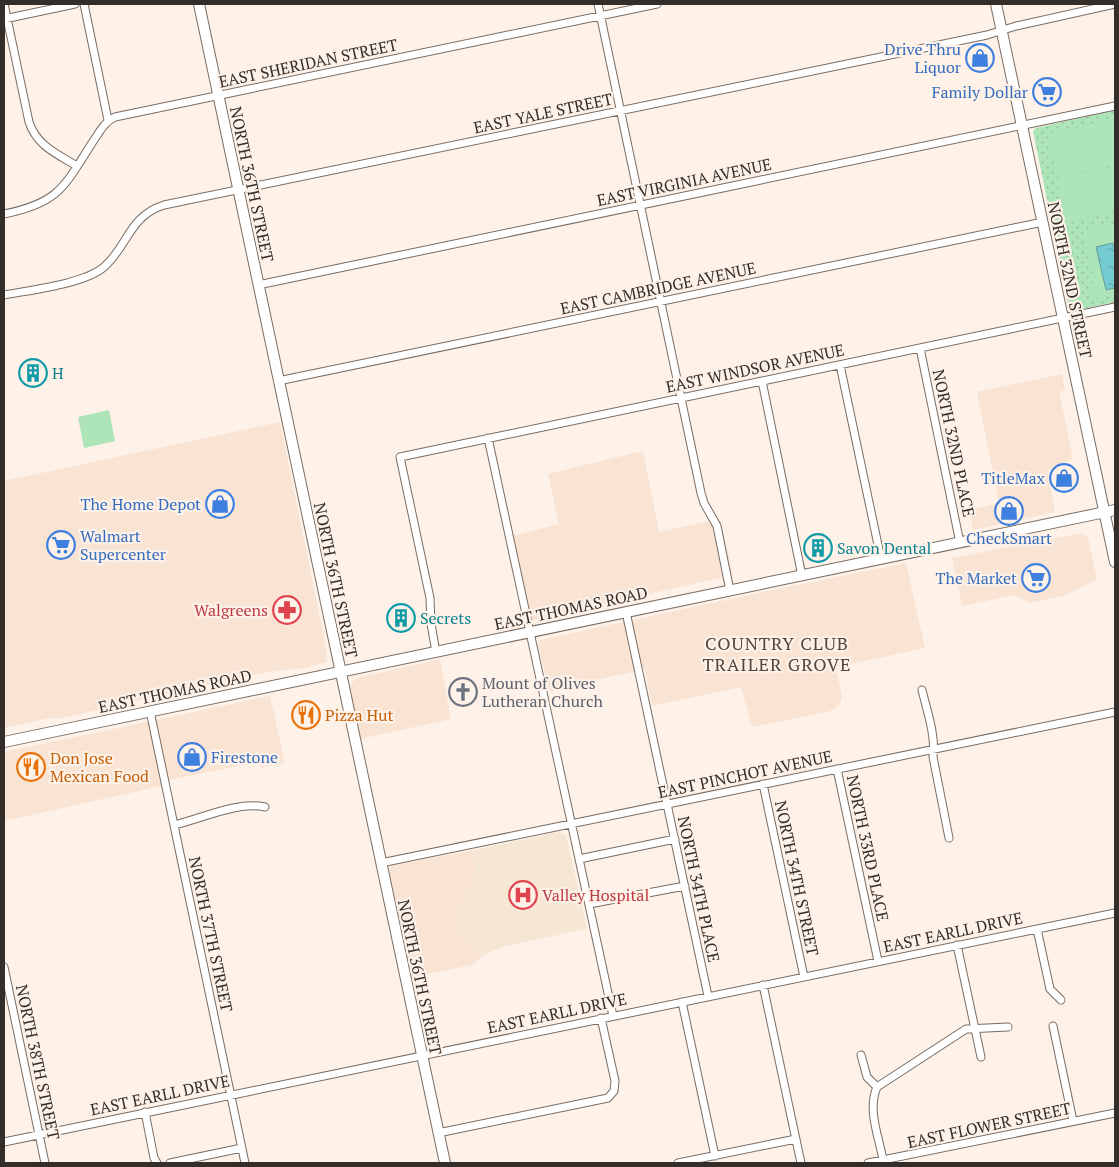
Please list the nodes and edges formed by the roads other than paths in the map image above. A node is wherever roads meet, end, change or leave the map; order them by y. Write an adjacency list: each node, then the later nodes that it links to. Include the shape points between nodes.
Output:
1 (4, 4): 10 (street)
2 (74, 4): 10 (street)
3 (84, 4): 15 (street)
4 (199, 4): 12 (main road, NORTH 36TH STREET)
5 (598, 4): 9 (street)
6 (657, 4): 9 (street, EAST SHERIDAN STREET)
7 (996, 4): 11 (main road, NORTH 32ND STREET)
8 (1115, 4): 11 (street, EAST YALE STREET)
9 (600, 15): 12 (street, EAST SHERIDAN STREET); 14 (street)
10 (6, 18): 17 (street, via 32,132 38,140)
11 (1002, 30): 14 (street, EAST YALE STREET); 16 (main road, NORTH 32ND STREET)
12 (218, 95): 15 (street, EAST SHERIDAN STREET); 18 (main road, NORTH 36TH STREET)
13 (1115, 106): 16 (street, EAST VIRGINIA AVENUE)
14 (620, 111): 18 (street, EAST YALE STREET); 19 (street)
15 (108, 120): 17 (street)
16 (1022, 126): 19 (street, EAST VIRGINIA AVENUE); 21 (main road, NORTH 32ND STREET)
17 (77, 166): 20 (street, via 62,188 45,202)
18 (238, 190): 22 (main road, NORTH 36TH STREET); 23 (street, EAST YALE STREET, via 154,208 138,220 103,268 85,278)
19 (640, 205): 22 (street, EAST VIRGINIA AVENUE); 24 (street)
20 (4, 214)
21 (1042, 222): 24 (street, EAST CAMBRIDGE AVENUE); 26 (main road, NORTH 32ND STREET)
22 (258, 284): 29 (main road, NORTH 36TH STREET)
23 (4, 295)
24 (660, 302): 29 (street, EAST CAMBRIDGE AVENUE); 31 (street)
25 (1115, 307): 26 (street, EAST WINDSOR AVENUE)
26 (1062, 319): 27 (street, EAST WINDSOR AVENUE); 34 (main road, NORTH 32ND STREET)
27 (920, 348): 28 (street, EAST WINDSOR AVENUE); 35 (street, NORTH 32ND PLACE)
28 (840, 365): 30 (street, EAST WINDSOR AVENUE); 36 (street)
29 (278, 381): 43 (main road, NORTH 36TH STREET)
30 (762, 381): 31 (street, EAST WINDSOR AVENUE); 38 (street)
31 (681, 398): 32 (street, EAST WINDSOR AVENUE); 39 (street, via 702,498 717,526)
32 (488, 438): 41 (street); 42 (street, EAST WINDSOR AVENUE, via 400,457 430,598)
33 (1115, 510): 34 (main road, EAST THOMAS ROAD)
34 (1105, 513): 35 (main road, EAST THOMAS ROAD); 37 (main road, NORTH 32ND STREET)
35 (960, 544): 36 (main road, EAST THOMAS ROAD)
36 (881, 559): 38 (main road, EAST THOMAS ROAD)
37 (1115, 562)
38 (802, 576): 39 (main road, EAST THOMAS ROAD)
39 (730, 591): 40 (main road, EAST THOMAS ROAD)
40 (626, 612): 41 (main road, EAST THOMAS ROAD); 51 (street, NORTH 34TH PLACE)
41 (529, 632): 42 (main road, EAST THOMAS ROAD); 53 (street)
42 (436, 652): 43 (main road, EAST THOMAS ROAD)
43 (340, 672): 45 (main road, EAST THOMAS ROAD); 58 (main road, NORTH 36TH STREET)
44 (922, 690): 48 (street)
45 (150, 711): 47 (main road, EAST THOMAS ROAD); 54 (street, NORTH 37TH STREET)
46 (1115, 712): 48 (street, EAST PINCHOT AVENUE)
47 (4, 742)
48 (935, 749): 49 (street, EAST PINCHOT AVENUE); 55 (street)
49 (836, 769): 50 (street, EAST PINCHOT AVENUE); 64 (street, NORTH 33RD PLACE)
50 (763, 784): 51 (street, EAST PINCHOT AVENUE); 66 (street, NORTH 34TH STREET)
51 (667, 804): 53 (street, EAST PINCHOT AVENUE); 56 (street, NORTH 34TH PLACE)
52 (265, 807): 54 (street, via 252,805 202,815)
53 (571, 824): 57 (street); 58 (street, EAST PINCHOT AVENUE)
54 (174, 825): 80 (street, NORTH 37TH STREET)
55 (949, 838)
56 (675, 839): 57 (street); 59 (street, NORTH 34TH PLACE)
57 (579, 859): 60 (street)
58 (381, 863): 76 (main road, NORTH 36TH STREET)
59 (685, 886): 60 (street); 68 (street, NORTH 34TH PLACE)
60 (589, 905): 71 (street)
61 (1115, 913): 62 (street, EAST EARLL DRIVE)
62 (1037, 929): 63 (street, EAST EARLL DRIVE); 69 (street, via 1050,989)
63 (957, 945): 64 (street, EAST EARLL DRIVE); 75 (street)
64 (878, 961): 66 (street, EAST EARLL DRIVE)
65 (4, 967): 84 (street, NORTH 38TH STREET)
66 (804, 976): 67 (street, EAST EARLL DRIVE)
67 (763, 985): 68 (street, EAST EARLL DRIVE); 86 (street)
68 (708, 996): 70 (street, EAST EARLL DRIVE)
69 (1061, 1000)
70 (682, 1002): 71 (street, EAST EARLL DRIVE); 89 (street)
71 (613, 1016): 72 (street, EAST EARLL DRIVE)
72 (601, 1018): 76 (street, EAST EARLL DRIVE); 85 (street, via 615,1081 608,1098)
73 (1053, 1026): 83 (street)
74 (1008, 1027): 75 (street)
75 (975, 1028): 78 (street); 79 (street, via 966,1030)
76 (422, 1055): 80 (street, EAST EARLL DRIVE); 85 (main road, NORTH 36TH STREET)
77 (861, 1055): 79 (street, via 867,1076)
78 (981, 1057)
79 (877, 1087): 90 (street, via 872,1109)
80 (230, 1094): 81 (street, EAST EARLL DRIVE); 88 (street, NORTH 37TH STREET)
81 (145, 1112): 84 (street, EAST EARLL DRIVE); 92 (street)
82 (1115, 1113): 83 (street, EAST FLOWER STREET)
83 (1073, 1121): 90 (street, EAST FLOWER STREET)
84 (39, 1134): 87 (street, EAST EARLL DRIVE); 91 (street, NORTH 38TH STREET)
85 (438, 1134): 95 (main road, NORTH 36TH STREET)
86 (796, 1139): 89 (street); 97 (street)
87 (4, 1142)
88 (242, 1148): 93 (street); 94 (street, NORTH 37TH STREET)
89 (715, 1156): 96 (street)
90 (884, 1160): 98 (street, EAST FLOWER STREET)
91 (45, 1163)
92 (157, 1163)
93 (170, 1163)
94 (245, 1163)
95 (444, 1163)
96 (678, 1163)
97 (801, 1163)
98 (868, 1163)

